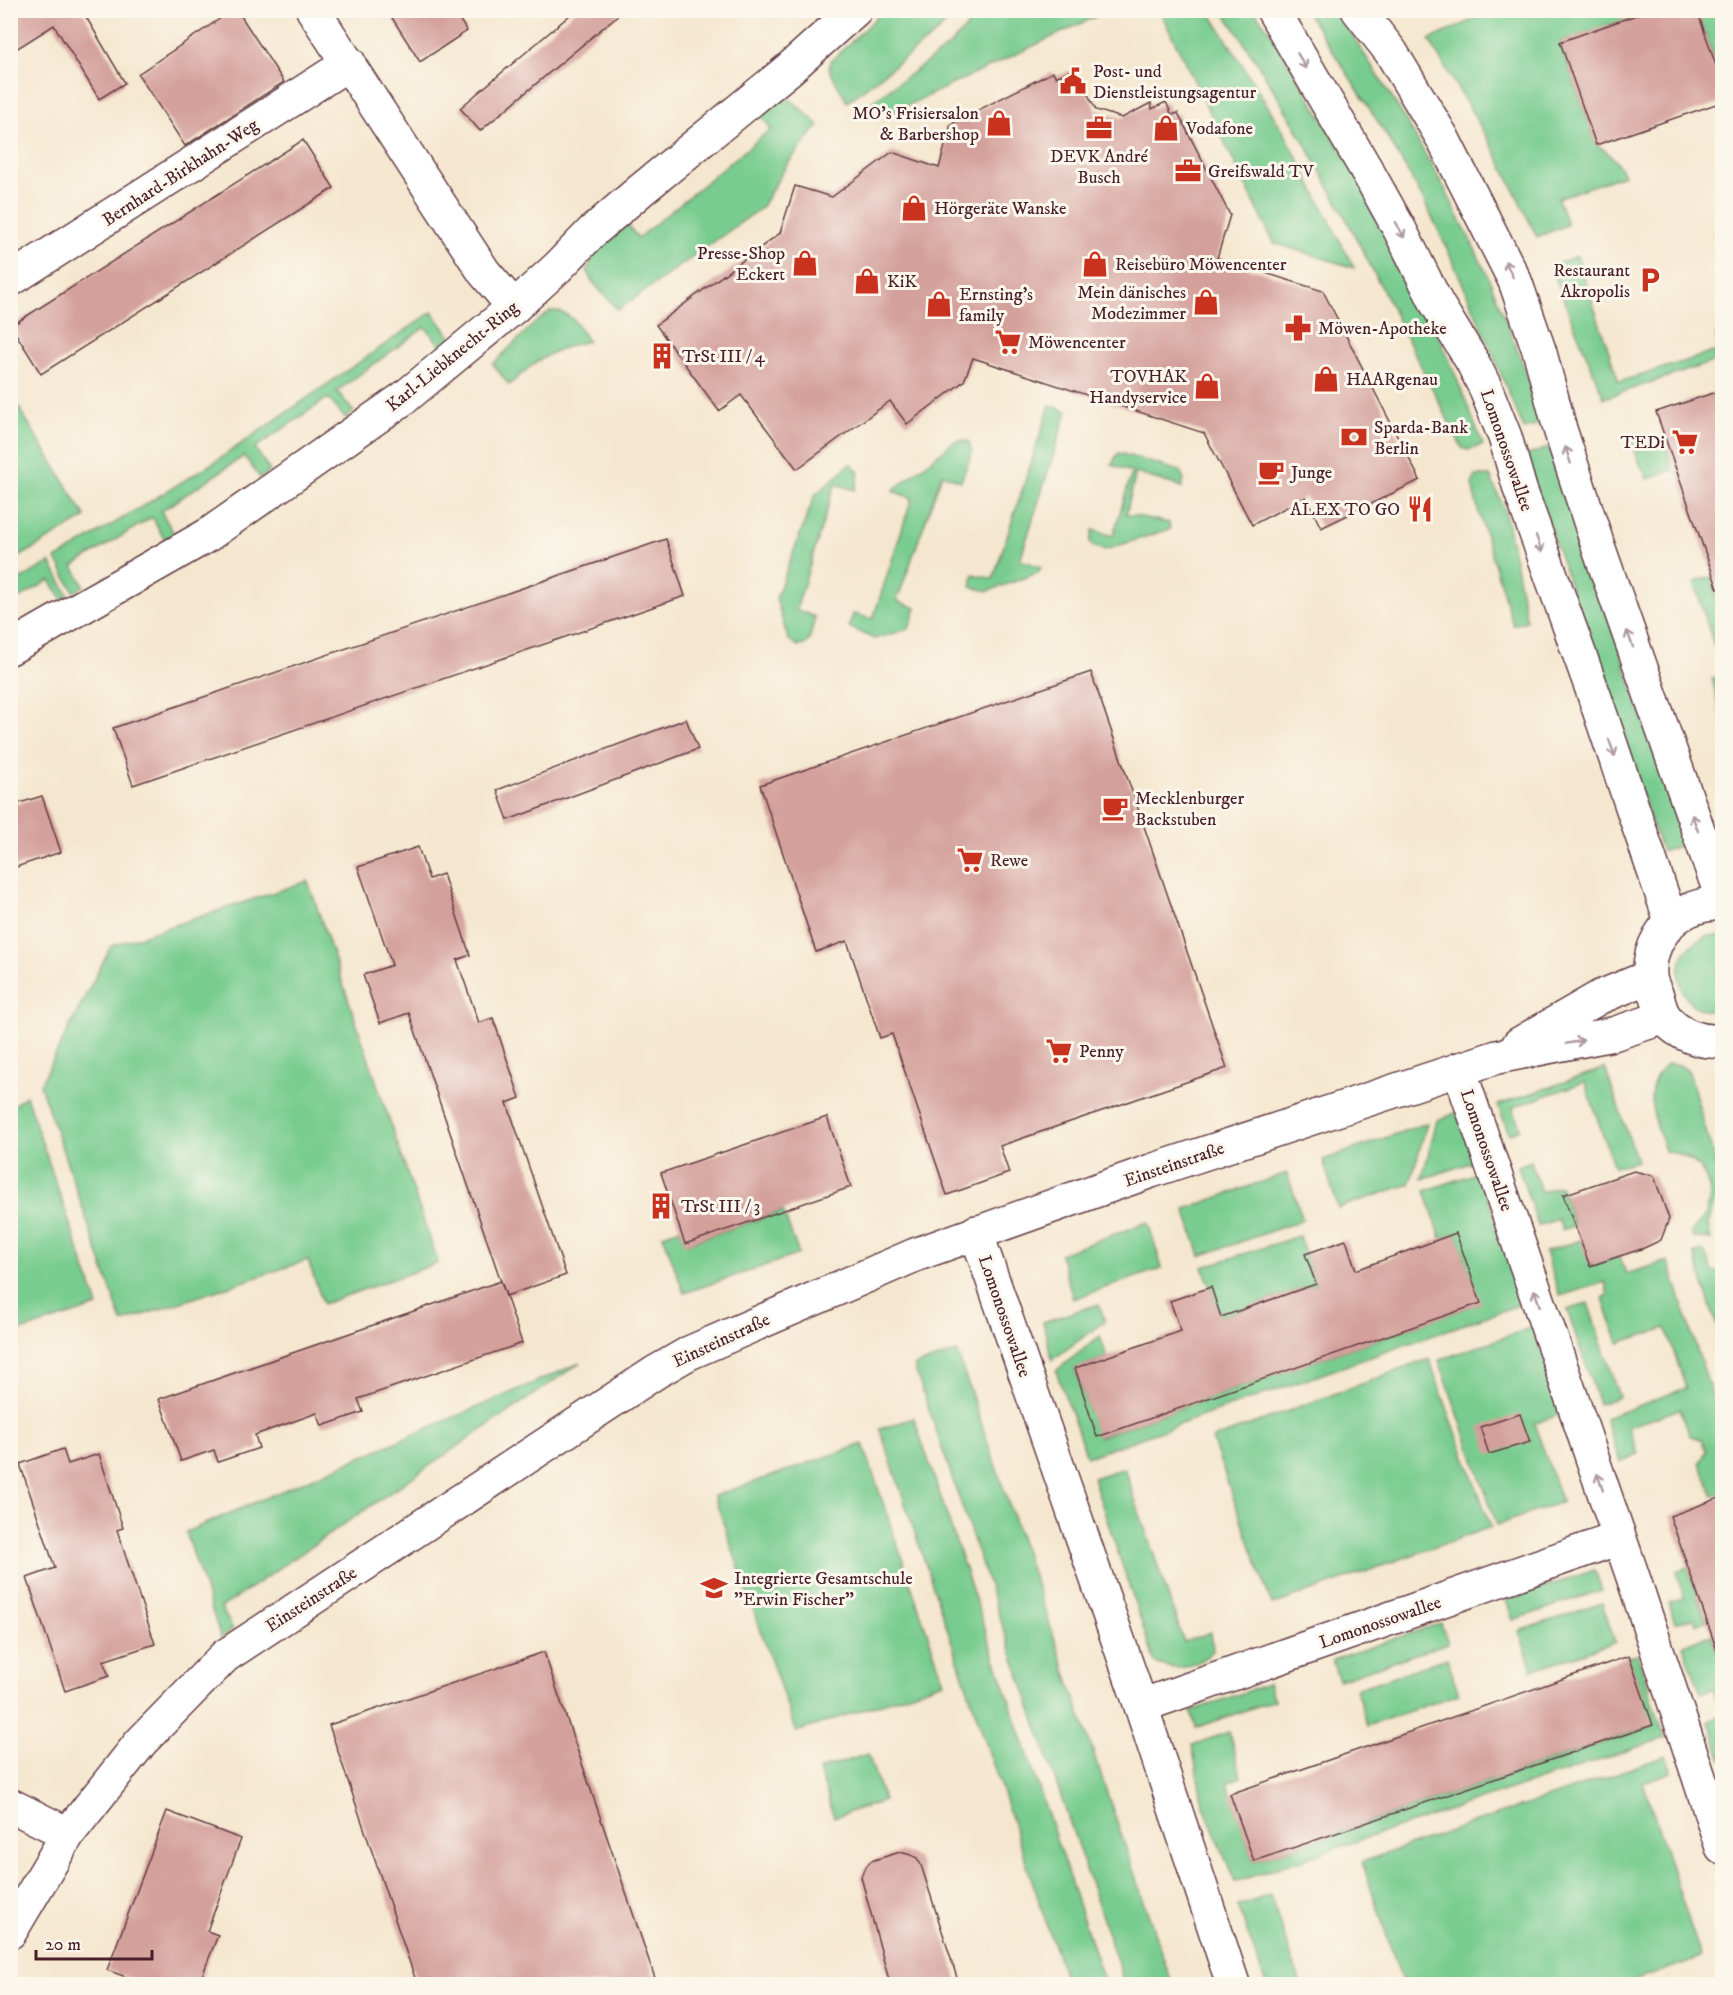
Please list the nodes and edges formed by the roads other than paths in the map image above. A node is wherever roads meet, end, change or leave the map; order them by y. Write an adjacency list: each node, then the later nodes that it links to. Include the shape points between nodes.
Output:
1 (313, 10): 5 (street)
2 (855, 10): 7 (street, Karl-Liebknecht-Ring, via 788,70 641,189)
3 (1273, 10): 11 (street, Lomonossowallee, one-way to 11, via 1370,176 1485,387)
4 (1358, 10): 9 (street, one-way to 4, via 1601,556 1515,281 1442,137 1390,52)
5 (349, 63): 6 (street, Bernhard-Birkhahn-Weg); 7 (street, via 484,272)
6 (10, 280)
7 (514, 307): 8 (street, Karl-Liebknecht-Ring, via 404,398 208,535)
8 (10, 648)
9 (1722, 898)
10 (1722, 903): 11 (street, via 1687,910)
11 (1671, 921): 12 (street, via 1650,959)
12 (1649, 977): 13 (street); 15 (street, Einsteinstraße, via 1600,997)
13 (1665, 1017): 14 (street, via 1679,1030); 15 (street, Einsteinstraße, one-way to 13, via 1613,1034)
14 (1719, 1050)
15 (1497, 1057): 16 (street, Einsteinstraße)
16 (1459, 1069): 17 (street, Einsteinstraße); 18 (street, Lomonossowallee, one-way to 16)
17 (976, 1232): 19 (street, Lomonossowallee); 21 (street, Einsteinstraße, via 689,1353 242,1644 225,1656 141,1742)
18 (1619, 1538): 19 (street, Lomonossowallee); 22 (street, Lomonossowallee)
19 (1141, 1706): 24 (street, Lomonossowallee)
20 (10, 1804): 21 (street)
21 (68, 1834): 23 (street, Einsteinstraße)
22 (1722, 1848)
23 (10, 1932)
24 (1233, 1984)

